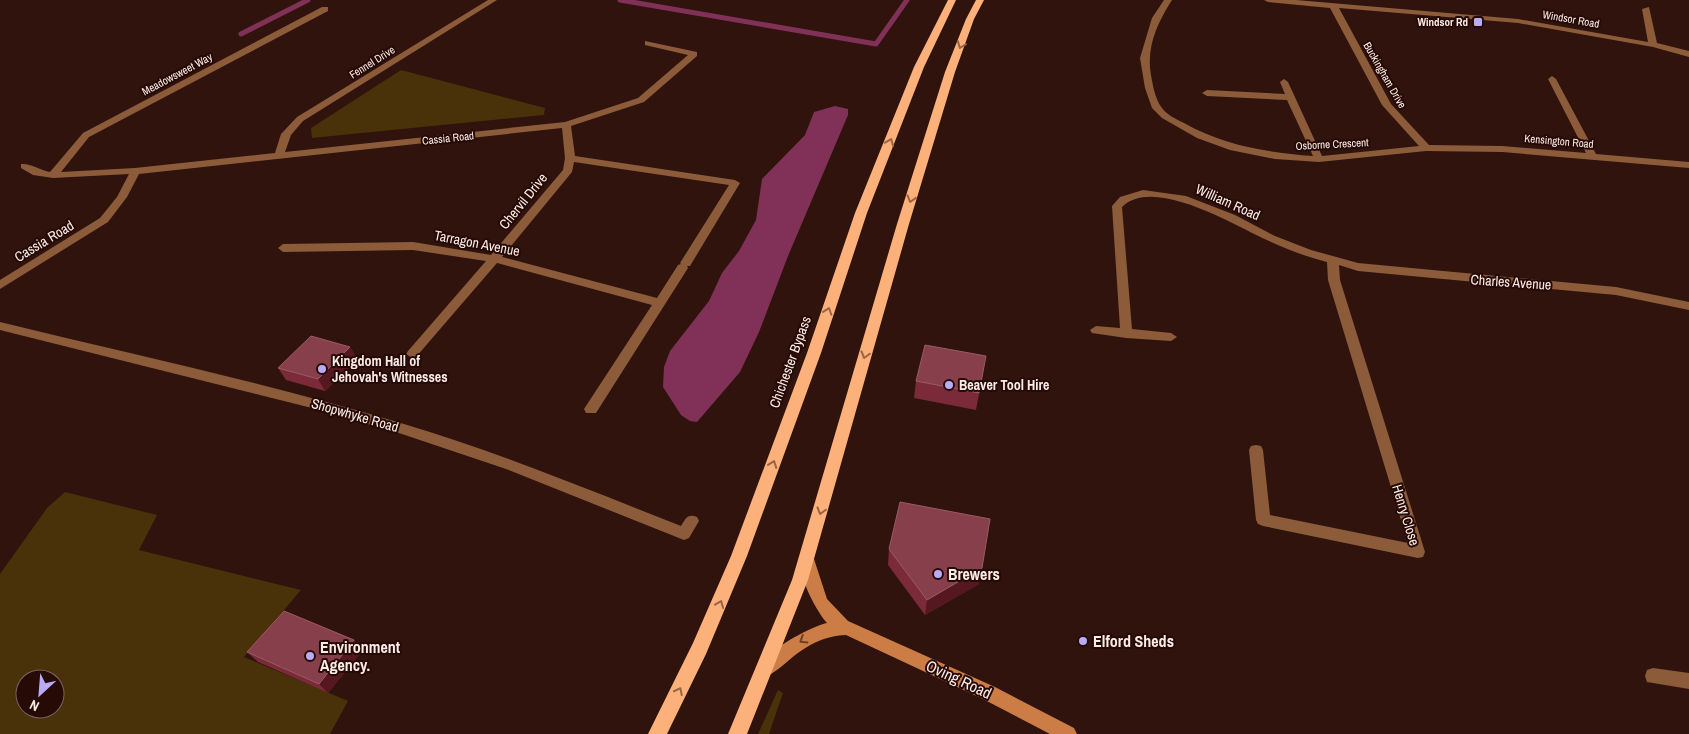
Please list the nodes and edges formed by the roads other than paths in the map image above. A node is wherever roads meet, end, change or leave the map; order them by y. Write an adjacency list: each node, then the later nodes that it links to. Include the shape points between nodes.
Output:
1 (493, 0): 18 (street, Fennel Drive, via 300,119 286,134)
2 (952, 0): 45 (highway, Chichester Bypass, one-way to 2, via 700,648 736,564 814,353 861,213 919,67)
3 (980, 0): 40 (highway, one-way to 40, via 947,81)
4 (1168, 0): 21 (street, Osborne Crescent, via 1156,18 1144,58 1149,88 1165,116 1200,136 1233,148 1275,156)
5 (1268, 0): 6 (street, Windsor Road)
6 (1334, 7): 10 (street, Windsor Road, via 1518,21); 17 (street, Buckingham Drive, via 1388,105)
7 (325, 9): 25 (street, Meadowsweet Way, via 86,135)
8 (1646, 10): 10 (street)
9 (648, 43): 16 (street, Cassia Road, via 694,54 641,100)
10 (1653, 45): 11 (street, Windsor Road)
11 (1689, 54)
12 (1552, 79): 19 (street)
13 (1284, 82): 15 (street)
14 (1207, 93): 15 (street)
15 (1290, 97): 21 (street)
16 (566, 125): 18 (street, Cassia Road); 20 (street)
17 (1426, 148): 19 (street, Kensington Road, via 1502,149); 21 (street, Osborne Crescent)
18 (279, 156): 24 (street, Cassia Road)
19 (1593, 157): 22 (street, Kensington Road)
20 (570, 158): 27 (street, Chervil Drive, via 568,170); 30 (street, via 735,182)
21 (1319, 158)
22 (1689, 165)
23 (25, 166): 25 (street, Cassia Road, via 37,173)
24 (135, 171): 25 (street, Cassia Road); 29 (street, Cassia Road, via 116,208 104,220)
25 (53, 176)
26 (283, 248): 27 (street, Tarragon Avenue, via 413,246)
27 (494, 259): 30 (street, Tarragon Avenue); 36 (street, Chervil Drive)
28 (1333, 260): 31 (street, Charles Avenue, via 1377,270 1616,290); 34 (street, William Road, via 1280,242 1231,217 1182,198 1143,193 1133,195 1117,206); 38 (street, Henry Close, via 1334,280 1418,552 1263,520)
29 (0, 285)
30 (661, 303): 37 (street)
31 (1689, 306)
32 (0, 326): 39 (street, Shopwhyke Road, via 316,404 404,430 511,465 684,534)
33 (1096, 330): 34 (street)
34 (1126, 334): 35 (street)
35 (1171, 337)
36 (412, 354)
37 (592, 409)
38 (1256, 450)
39 (692, 521)
40 (806, 559): 41 (main road, Oving Road, via 824,610); 42 (highway)
41 (849, 628): 42 (main road, Oving Road, one-way to 42, via 817,632); 47 (main road, Oving Road)
42 (765, 670): 46 (highway)
43 (1653, 676): 44 (street)
44 (1689, 681)
45 (657, 734)
46 (737, 734)
47 (1068, 734)

